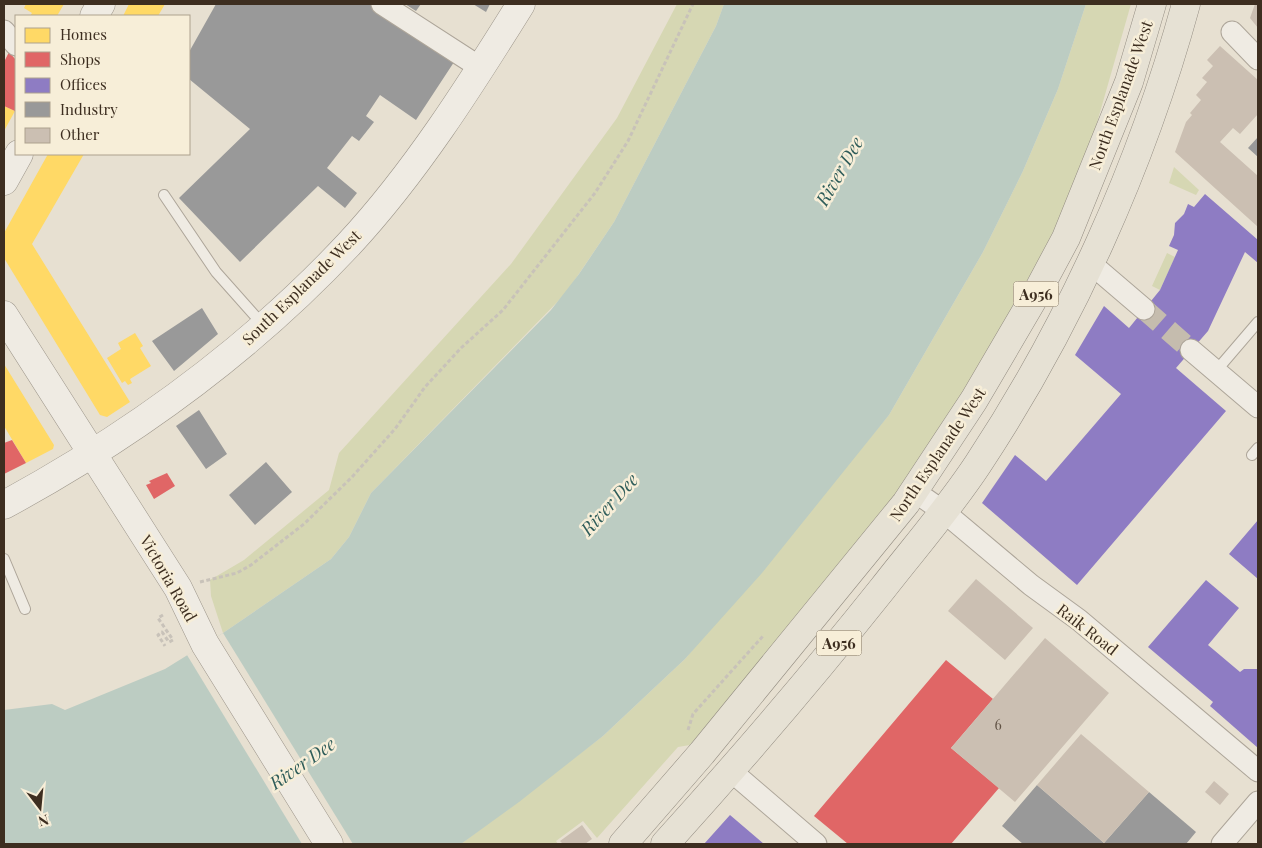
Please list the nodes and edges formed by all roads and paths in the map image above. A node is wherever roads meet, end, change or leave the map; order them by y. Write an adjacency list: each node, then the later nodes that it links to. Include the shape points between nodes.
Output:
1 (101, 4): 7 (street)
2 (382, 4): 12 (street)
3 (521, 4): 12 (street, South Esplanade West)
4 (693, 4): 29 (path, via 628,141 595,193 503,310 455,354 425,387 389,436 304,524 251,565)
5 (1152, 4): 25 (main road, North Esplanade West / A956, via 1129,82 1066,238 1036,296 974,400)
6 (1186, 4): 16 (main road, North Esplanade West / A956, via 1171,59 1141,142)
7 (95, 15)
8 (4, 31): 10 (street)
9 (1232, 32): 11 (street)
10 (15, 44)
11 (1258, 59)
12 (481, 68): 20 (street, South Esplanade West, via 409,170 350,243)
13 (18, 155): 14 (street)
14 (4, 181)
15 (164, 196): 20 (lane, via 216,272)
16 (1089, 262): 17 (street); 27 (main road, North Esplanade West / A956, via 1021,394)
17 (1144, 309)
18 (4, 315): 24 (street, Victoria Road)
19 (1258, 322): 22 (lane)
20 (265, 327): 24 (street, South Esplanade West, via 178,396)
21 (1191, 350): 22 (street)
22 (1216, 371): 23 (street)
23 (1258, 407)
24 (92, 456): 26 (street, South Esplanade West); 29 (street, Victoria Road)
25 (914, 491): 27 (street, Raik Road); 39 (main road, North Esplanade West / A956, via 702,753)
26 (4, 505)
27 (944, 512): 35 (main road, North Esplanade West / A956, via 844,638); 36 (street, Raik Road, via 1031,585 1079,620)
28 (4, 559): 30 (lane)
29 (178, 588): 38 (street, Victoria Road, via 205,644)
30 (25, 609)
31 (163, 615): 33 (path, via 158,618 173,640 169,642 162,632 158,635)
32 (769, 631): 34 (path, via 693,714)
33 (165, 646)
34 (686, 737)
35 (731, 771): 40 (main road, North Esplanade West / A956); 41 (street)
36 (1258, 771)
37 (1258, 802): 42 (street)
38 (329, 844)
39 (622, 844)
40 (665, 844)
41 (816, 844)
42 (1222, 844)

